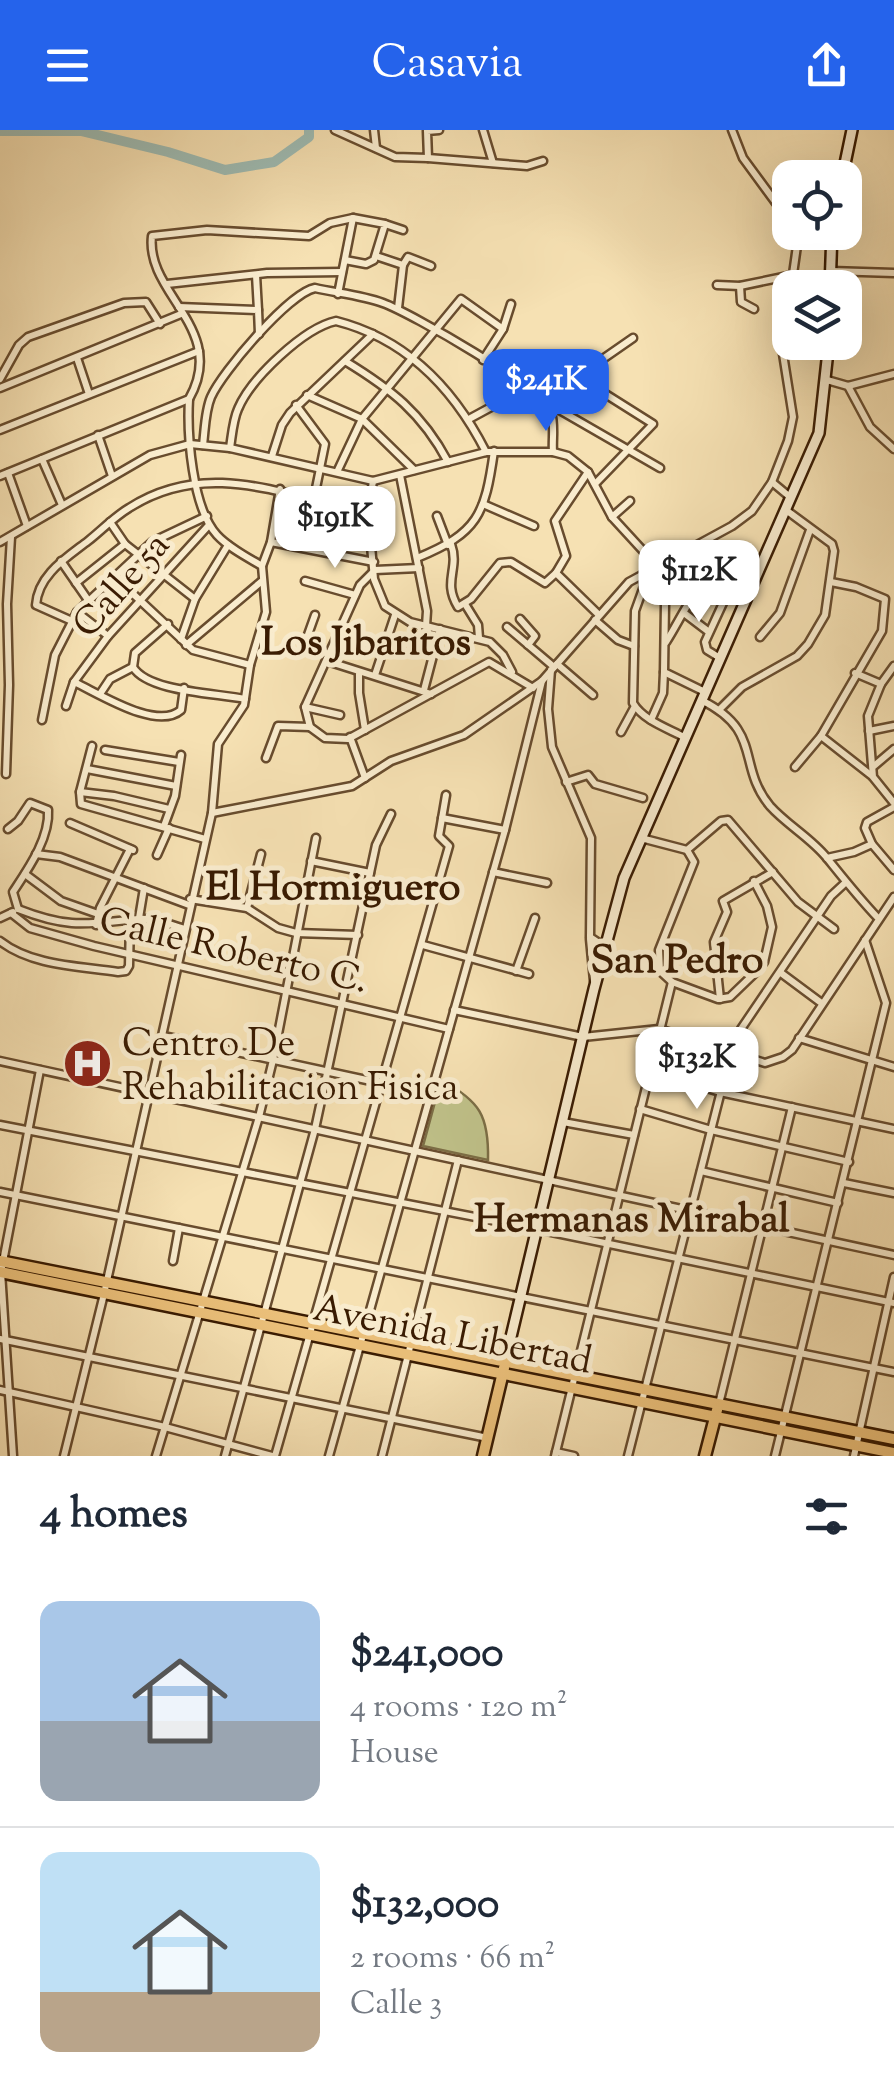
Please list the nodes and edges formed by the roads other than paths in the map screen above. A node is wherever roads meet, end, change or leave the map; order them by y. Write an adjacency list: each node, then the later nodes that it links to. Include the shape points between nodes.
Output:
1 (335, 130): 8 (street)
2 (374, 130): 8 (street)
3 (439, 130): 7 (street)
4 (483, 130): 12 (street)
5 (732, 130): 13 (street)
6 (852, 130): 10 (street)
7 (427, 131): 9 (street)
8 (376, 149): 9 (street)
9 (428, 158): 12 (street)
10 (846, 160)
11 (543, 161): 12 (street)
12 (493, 163)
13 (772, 197)
14 (353, 218): 15 (street); 18 (street); 26 (street, via 308,236 157,234 151,244)
15 (384, 224): 16 (street); 17 (street)
16 (403, 230)
17 (376, 256): 18 (street, via 366,264); 19 (street)
18 (345, 260): 21 (street)
19 (403, 266): 20 (street, via 408,257); 31 (street)
20 (431, 266)
21 (342, 272): 24 (street); 29 (street)
22 (862, 272): 23 (street)
23 (894, 273)
24 (256, 275): 26 (street); 34 (street)
25 (772, 279): 28 (street)
26 (167, 284): 33 (street)
27 (717, 286): 28 (street)
28 (740, 286): 32 (street, via 741,302)
29 (338, 294): 31 (street); 39 (street, via 308,289)
30 (511, 304): 37 (street)
31 (398, 308): 36 (street)
32 (754, 309)
33 (180, 310): 34 (street); 35 (street); 41 (street)
34 (258, 310): 39 (street)
35 (160, 324): 42 (street); 51 (street, via 146,302 107,309 23,340)
36 (438, 328): 37 (street, via 462,300); 43 (street); 44 (street)
37 (503, 329): 44 (street)
38 (374, 334): 43 (street); 47 (street); 70 (street, via 336,321 295,344 237,410)
39 (260, 335): 69 (street, via 214,392)
40 (634, 338): 52 (street)
41 (199, 351): 58 (street); 60 (street, via 200,377)
42 (77, 358): 57 (street); 58 (street)
43 (414, 358): 56 (street); 65 (street)
44 (483, 360): 54 (street)
45 (784, 360): 87 (street, via 793,417)
46 (828, 360): 53 (street)
47 (345, 361): 56 (street); 59 (street)
48 (541, 362): 54 (street)
49 (561, 366): 52 (street)
50 (894, 374): 55 (street)
51 (0, 379)
52 (583, 379): 63 (street); 72 (street, via 652,422)
53 (827, 380): 55 (street); 92 (street, via 820,432)
54 (522, 385): 63 (street)
55 (848, 386): 71 (street, via 870,426)
56 (389, 387): 64 (street); 77 (street, via 430,431)
57 (0, 388)
58 (90, 394): 66 (street)
59 (306, 395): 61 (street); 64 (street)
60 (188, 399): 67 (street); 68 (street)
61 (296, 405): 75 (street); 78 (street, via 326,444)
62 (493, 406): 65 (street)
63 (554, 410): 72 (street); 74 (street)
64 (362, 419): 80 (street); 81 (street)
65 (469, 419): 73 (street)
66 (0, 430)
67 (98, 435): 76 (street); 85 (street)
68 (190, 444): 69 (street); 85 (street, via 150,455); 89 (street)
69 (203, 444): 70 (street)
70 (230, 448): 75 (street)
71 (894, 449)
72 (630, 451): 79 (street); 88 (street)
73 (490, 452): 74 (street); 77 (street); 94 (street)
74 (553, 452): 82 (street)
75 (272, 456): 78 (street)
76 (42, 458): 84 (street); 95 (street)
77 (448, 462): 81 (street)
78 (320, 466): 80 (street); 91 (street)
79 (660, 468)
80 (338, 470): 86 (street)
81 (415, 470): 83 (street)
82 (588, 472): 88 (street); 122 (street, via 555,521 566,556)
83 (400, 474): 86 (street); 114 (street)
84 (4, 475): 103 (street)
85 (112, 476): 95 (street)
86 (373, 480): 97 (street)
87 (772, 482): 92 (street); 113 (street, via 752,511)
88 (595, 484): 100 (street)
89 (196, 485): 90 (street); 98 (street); 101 (street, via 148,498)
90 (280, 488): 91 (street); 108 (street)
91 (314, 498): 97 (street)
92 (792, 499): 96 (street)
93 (630, 500): 100 (street)
94 (482, 504): 104 (street); 111 (street, via 474,524)
95 (62, 506): 103 (street)
96 (786, 510): 105 (street); 158 (street)
97 (368, 512): 118 (street)
98 (207, 516): 102 (street); 112 (street)
99 (437, 516): 111 (street)
100 (612, 517): 119 (street)
101 (110, 522): 109 (street); 116 (street)
102 (210, 525): 110 (street); 123 (street, Calle 5a)
103 (27, 526): 106 (street)
104 (534, 526)
105 (810, 530): 127 (street, via 832,544); 152 (street, via 780,613)
106 (11, 536): 107 (street); 149 (street)
107 (0, 542)
108 (271, 542): 117 (street); 118 (street)
109 (125, 544): 112 (street); 128 (street)
110 (228, 545): 117 (street); 131 (street)
111 (450, 545): 114 (street); 134 (street, via 456,558 450,590 456,606)
112 (137, 554): 123 (street); 124 (street)
113 (678, 554): 119 (street); 129 (street)
114 (417, 558): 120 (street)
115 (734, 558): 129 (street, via 712,568)
116 (62, 561): 128 (street); 141 (street, via 36,601)
117 (262, 566): 125 (street)
118 (374, 566): 120 (street); 130 (street); 138 (street, via 380,597)
119 (658, 566): 121 (street)
120 (418, 568): 143 (street)
121 (646, 572): 139 (street); 154 (street, via 665,604); 156 (street)
122 (556, 573): 134 (street, via 545,582 505,561); 139 (street)
123 (164, 574): 131 (street); 133 (street, Calle 5a)
124 (115, 577): 132 (street); 133 (street)
125 (264, 580): 153 (street); 159 (street, via 266,612)
126 (305, 581): 130 (street)
127 (831, 582): 147 (street, via 885,599); 181 (street, via 825,614 808,644 742,686)
128 (76, 584): 132 (street)
129 (701, 586): 136 (street); 146 (street, via 723,603)
130 (355, 595): 157 (street)
131 (195, 599): 153 (street)
132 (88, 600): 135 (street)
133 (140, 600): 142 (street); 148 (street, Calle 5a)
134 (465, 604): 151 (street)
135 (78, 612): 141 (street); 148 (street)
136 (684, 613): 146 (street); 154 (street)
137 (315, 615): 157 (street, via 305,644)
138 (395, 615): 143 (street); 167 (street)
139 (597, 617): 156 (street, via 618,640); 162 (street)
140 (520, 619): 155 (street, via 536,636)
141 (72, 621): 183 (street, via 54,655)
142 (168, 624): 153 (street); 161 (street, via 135,653)
143 (426, 626): 145 (street)
144 (507, 628): 155 (street)
145 (440, 630): 151 (street); 173 (street)
146 (710, 632): 158 (street, via 705,646)
147 (882, 632): 150 (street); 165 (street)
148 (108, 636): 169 (street, Calle 5a)
149 (4, 637): 200 (street)
150 (894, 637)
151 (479, 638): 164 (street, via 496,647)
152 (760, 638)
153 (184, 642): 159 (street)
154 (666, 644): 163 (street)
155 (528, 646): 162 (street)
156 (634, 646): 180 (street)
157 (328, 658): 166 (street); 179 (street)
158 (720, 658): 176 (street)
159 (250, 665): 177 (street)
160 (894, 666): 170 (street)
161 (133, 667): 171 (street, via 156,685); 174 (street, via 110,679)
162 (554, 667): 168 (street); 175 (street); 203 (street, via 548,709 552,747)
163 (664, 672): 176 (street); 184 (street)
164 (513, 673): 172 (street); 173 (street, via 482,663)
165 (856, 673): 170 (street); 191 (street)
166 (359, 674): 167 (street); 187 (street)
167 (374, 674): 173 (street)
168 (542, 681): 172 (street); 216 (street)
169 (74, 682): 174 (street); 178 (street, Calle 5a)
170 (881, 684): 188 (street, via 868,716)
171 (184, 688): 174 (street, via 182,710 170,718 144,715); 177 (street)
172 (532, 688): 202 (street, via 464,735)
173 (428, 692): 187 (street)
174 (100, 694)
175 (593, 695)
176 (703, 696): 181 (street); 190 (street)
177 (245, 699): 210 (street, via 218,744)
178 (66, 706)
179 (305, 706): 182 (street); 186 (street)
180 (634, 708): 184 (street); 189 (street)
181 (720, 709): 225 (street, via 744,736 767,802)
182 (340, 715)
183 (42, 720)
184 (651, 720): 190 (street)
185 (894, 726): 188 (street)
186 (310, 727): 192 (street, via 325,738); 196 (street, via 278,726)
187 (365, 730): 192 (street)
188 (870, 731): 198 (street)
189 (620, 732)
190 (684, 736): 218 (street)
191 (822, 736): 197 (street); 201 (street)
192 (350, 738): 202 (street)
193 (92, 746): 199 (street)
194 (894, 749): 198 (street)
195 (105, 750): 204 (street, via 180,759)
196 (266, 758)
197 (795, 766)
198 (874, 766): 201 (street)
199 (87, 769): 204 (street); 205 (street)
200 (6, 774)
201 (873, 777): 208 (street)
202 (365, 778): 210 (street, via 306,797)
203 (566, 782): 207 (street, via 588,775 595,784); 253 (street, via 591,838)
204 (176, 786): 209 (street)
205 (80, 792): 209 (street); 214 (street, via 81,804)
206 (446, 795): 212 (street)
207 (642, 798)
208 (894, 805): 220 (street, via 866,824)
209 (169, 809): 214 (street)
210 (212, 813): 219 (street)
211 (391, 814): 230 (street)
212 (442, 818): 216 (street); 256 (street, via 439,836 449,846)
213 (70, 823): 232 (street, via 131,849)
214 (166, 827): 219 (street); 224 (street)
215 (8, 828): 222 (street, via 30,804 48,810)
216 (505, 830): 228 (street)
217 (316, 838): 226 (street)
218 (640, 838): 221 (street); 257 (street)
219 (205, 839): 238 (street)
220 (872, 844): 225 (street); 227 (street)
221 (688, 850): 229 (street, via 725,819); 264 (street, via 694,862 659,950 660,971)
222 (36, 854): 231 (street); 232 (street)
223 (261, 854): 239 (street)
224 (158, 855)
225 (827, 858): 234 (street)
226 (311, 861): 230 (street); 251 (street)
227 (894, 870)
228 (493, 872): 235 (street); 259 (street)
229 (774, 872): 233 (street); 245 (street)
230 (370, 873): 252 (street)
231 (25, 874): 240 (street, via 13,892); 241 (street, via 60,902)
232 (116, 879): 236 (street); 241 (street)
233 (754, 882): 267 (street, via 722,903 727,912 714,942); 267 (street, via 771,916 770,944 758,970)
234 (845, 883): 245 (street); 246 (street)
235 (547, 884)
236 (144, 888): 238 (street); 243 (street)
237 (894, 897): 246 (street)
238 (190, 902): 239 (street); 249 (street)
239 (247, 908): 251 (street)
240 (15, 911): 242 (street); 248 (street, via 53,923); 258 (street, Calle Roberto C., via 30,928)
241 (98, 914): 248 (street)
242 (0, 918)
243 (139, 918): 247 (street); 249 (street)
244 (535, 918): 261 (street)
245 (818, 918): 250 (street); 262 (street)
246 (878, 918): 254 (street)
247 (130, 921): 248 (street); 258 (street)
248 (96, 925)
249 (185, 929): 260 (street)
250 (834, 929)
251 (296, 933): 252 (street); 266 (street)
252 (358, 935): 269 (street)
253 (590, 937): 257 (street); 265 (street)
254 (865, 939): 268 (street); 270 (street)
255 (0, 941): 258 (street, via 42,960 118,972 126,971)
256 (423, 945): 259 (street); 272 (street)
257 (605, 947): 265 (street)
258 (131, 954): 260 (street, Calle Roberto C.)
259 (468, 958): 261 (street); 271 (street)
260 (179, 965): 266 (street, Calle Roberto C.); 275 (street)
261 (516, 971): 263 (street)
262 (780, 972): 268 (street); 278 (street)
263 (529, 974)
264 (672, 982): 267 (street); 274 (street)
265 (594, 989): 276 (street)
266 (287, 990): 269 (street, Calle Roberto C.); 279 (street)
267 (720, 999)
268 (820, 1002): 277 (street)
269 (344, 1004): 272 (street, Calle Roberto C.); 284 (street)
270 (890, 1004): 281 (street)
271 (454, 1010): 273 (street); 276 (street)
272 (403, 1016): 273 (street, Calle Roberto C.); 286 (street)
273 (449, 1029): 289 (street)
274 (660, 1029): 276 (street); 278 (street); 285 (street)
275 (162, 1036): 279 (street); 288 (street)
276 (583, 1037): 294 (street)
277 (799, 1038): 278 (street, via 775,1061); 281 (street)
278 (730, 1052): 287 (street)
279 (273, 1060): 284 (street); 292 (street)
280 (0, 1061): 283 (street)
281 (874, 1063): 282 (street); 293 (street)
282 (894, 1067)
283 (40, 1070): 288 (street); 296 (street)
284 (329, 1072): 286 (street); 297 (street)
285 (650, 1072): 287 (street); 291 (street)
286 (383, 1084): 289 (street); 301 (street)
287 (720, 1092): 290 (street); 299 (street)
288 (148, 1093): 292 (street); 304 (street)
289 (431, 1094): 303 (street)
290 (792, 1107): 293 (street); 302 (street)
291 (640, 1109): 299 (street); 300 (street)
292 (259, 1117): 297 (street); 308 (street)
293 (859, 1121): 298 (street); 306 (street)
294 (563, 1122): 300 (street); 309 (street)
295 (0, 1125): 296 (street)
296 (27, 1129): 304 (street); 316 (street)
297 (315, 1129): 301 (street); 311 (street)
298 (894, 1129)
299 (711, 1130): 302 (street); 307 (street)
300 (634, 1135): 317 (street)
301 (366, 1140): 303 (street); 314 (street)
302 (783, 1146): 306 (street); 312 (street)
303 (414, 1151): 305 (street); 318 (street)
304 (134, 1152): 308 (street); 322 (street)
305 (458, 1160): 309 (street); 320 (street)
306 (849, 1162): 310 (street)
307 (701, 1171): 312 (street); 321 (street)
308 (241, 1173): 311 (street); 326 (street)
309 (550, 1180): 317 (street); 324 (street)
310 (844, 1183): 315 (street); 319 (street)
311 (300, 1185): 314 (street); 329 (street)
312 (772, 1188): 319 (street); 325 (street)
313 (0, 1192): 316 (street)
314 (350, 1193): 318 (street); 332 (street)
315 (894, 1194)
316 (16, 1196): 322 (street); 334 (street)
317 (620, 1197): 321 (street); 328 (street)
318 (399, 1204): 320 (street); 335 (street)
319 (838, 1204): 327 (street)
320 (444, 1212): 324 (street); 338 (street)
321 (691, 1212): 325 (street); 331 (street)
322 (121, 1217): 323 (street); 339 (street)
323 (179, 1228): 326 (street); 333 (street)
324 (537, 1228): 328 (street); 341 (street)
325 (762, 1228): 327 (street); 336 (street)
326 (223, 1237): 329 (street); 343 (street)
327 (829, 1242): 330 (street); 340 (street)
328 (609, 1244): 331 (street); 344 (street)
329 (283, 1249): 332 (street); 345 (street)
330 (894, 1255)
331 (679, 1258): 336 (street); 346 (street)
332 (332, 1259): 335 (street); 347 (street)
333 (173, 1262)
334 (1, 1267): 339 (main road, Avenida Libertad); 349 (street)
335 (380, 1269): 338 (street); 348 (street)
336 (751, 1274): 340 (street); 350 (street)
337 (894, 1277): 342 (street)
338 (426, 1278): 341 (street); 351 (street)
339 (105, 1288): 343 (main road, Avenida Libertad); 353 (street)
340 (816, 1288): 342 (street); 352 (street)
341 (519, 1297): 344 (street); 354 (street)
342 (891, 1302): 355 (street)
343 (202, 1308): 345 (main road, Avenida Libertad); 357 (street)
344 (592, 1312): 346 (street); 358 (street)
345 (263, 1320): 347 (main road, Avenida Libertad); 359 (street)
346 (663, 1326): 350 (street); 360 (street)
347 (312, 1329): 348 (main road, Avenida Libertad); 362 (street)
348 (361, 1339): 351 (main road, Avenida Libertad); 365 (street)
349 (2, 1340): 353 (street); 361 (street)
350 (735, 1340): 352 (street); 366 (street)
351 (410, 1349): 354 (main road, Avenida Libertad); 367 (street)
352 (800, 1353): 355 (street); 368 (street)
353 (89, 1358): 357 (street); 364 (street)
354 (504, 1368): 358 (main road, Avenida Libertad); 371 (main road)
355 (873, 1368): 356 (street); 370 (street)
356 (894, 1372)
357 (180, 1378): 359 (street); 369 (street)
358 (575, 1382): 360 (main road, Avenida Libertad); 363 (main road, Avenida Libertad); 376 (street)
359 (243, 1389): 362 (street); 373 (street)
360 (647, 1390): 363 (street); 366 (main road, Avenida Libertad)
361 (4, 1391): 364 (street); 377 (street)
362 (292, 1399): 365 (street); 381 (street)
363 (643, 1402): 366 (main road, Avenida Libertad); 386 (street)
364 (76, 1407): 369 (street); 378 (street)
365 (343, 1408): 367 (street); 382 (street)
366 (717, 1410): 368 (main road, Avenida Libertad); 387 (main road)
367 (393, 1418): 371 (street); 383 (street)
368 (783, 1424): 370 (main road, Avenida Libertad); 374 (main road, Avenida Libertad); 388 (street)
369 (165, 1427): 373 (street); 379 (street)
370 (860, 1432): 372 (main road, Avenida Libertad); 374 (street)
371 (488, 1438): 384 (main road)
372 (894, 1439)
373 (228, 1444): 380 (street); 381 (street)
374 (856, 1450): 375 (main road, Avenida Libertad)
375 (894, 1453)
376 (556, 1454): 385 (street)
377 (13, 1456)
378 (64, 1456)
379 (156, 1456)
380 (225, 1456)
381 (274, 1456)
382 (329, 1456)
383 (382, 1456)
384 (483, 1456)
385 (574, 1456)
386 (628, 1456)
387 (705, 1456)
388 (775, 1456)

